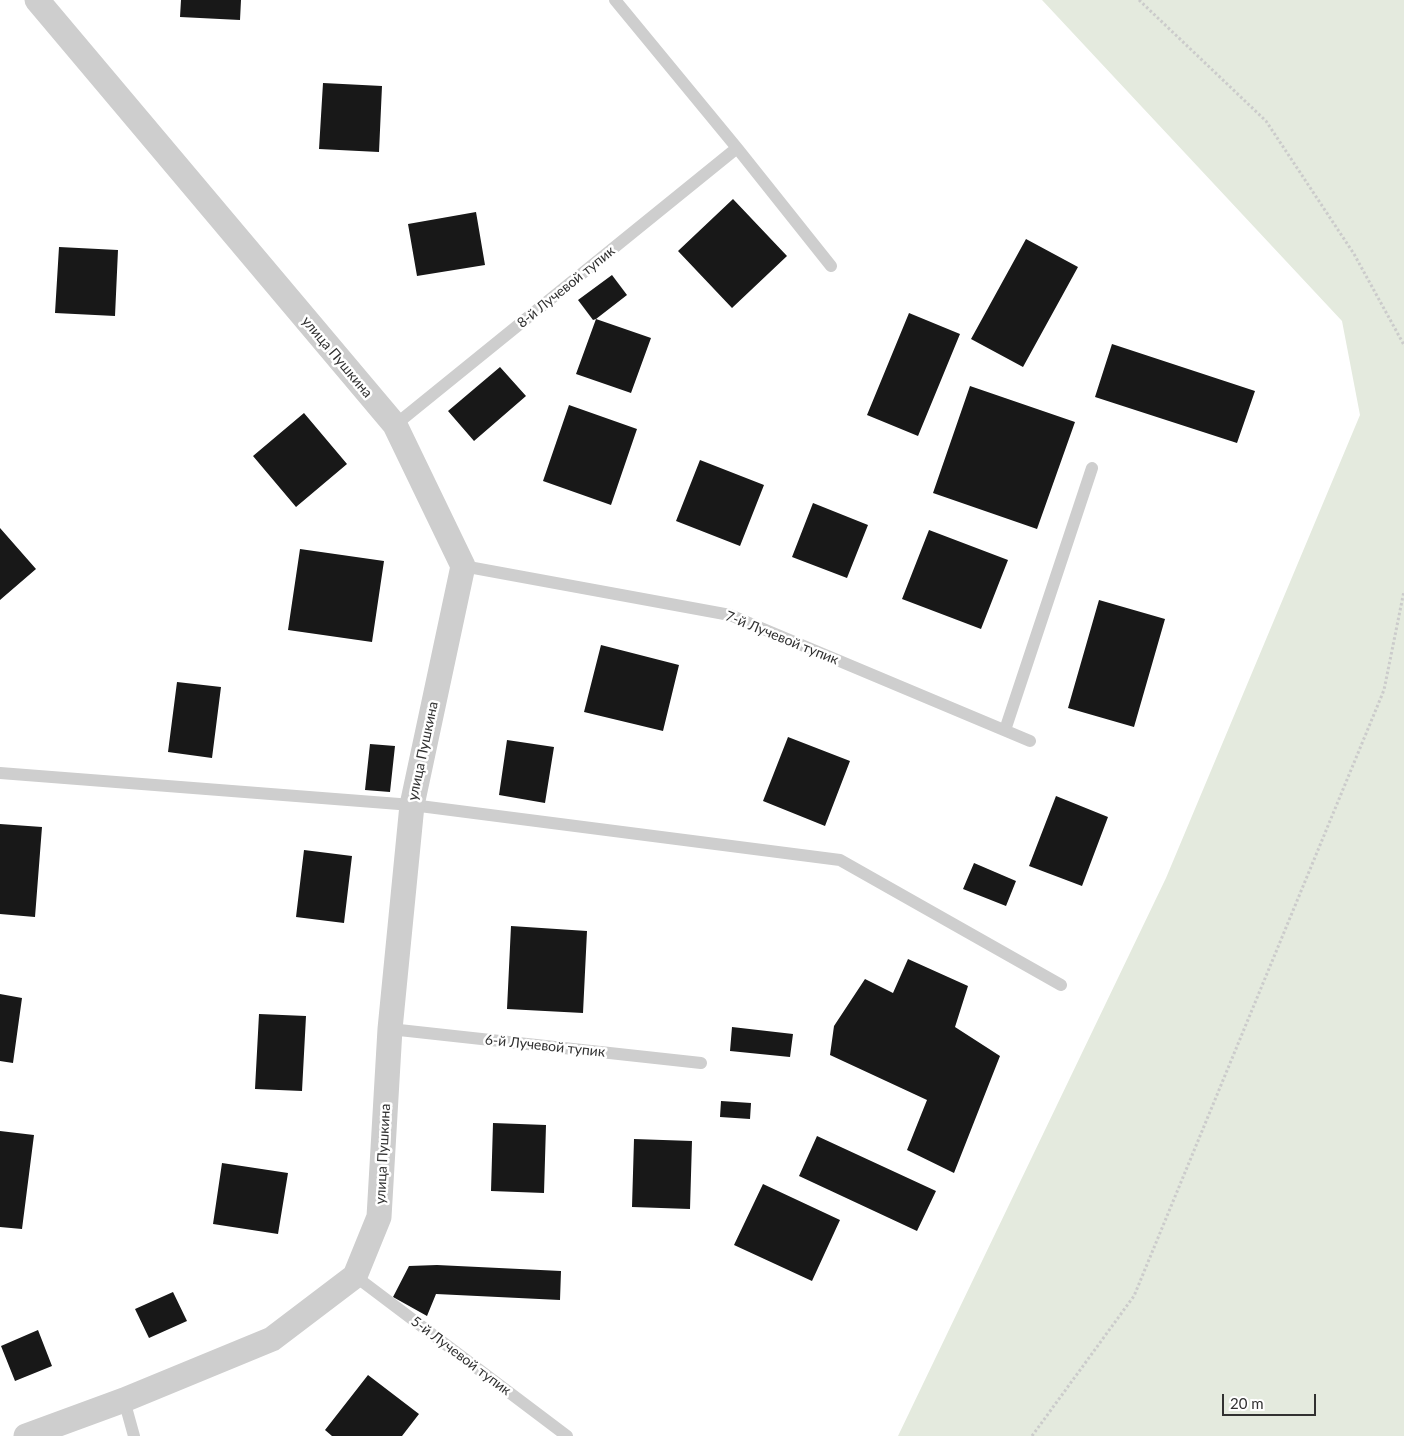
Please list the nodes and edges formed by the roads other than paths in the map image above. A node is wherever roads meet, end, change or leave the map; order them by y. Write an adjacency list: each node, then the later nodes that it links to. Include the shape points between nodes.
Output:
1 (37, 0): 5 (street, улица Пушкина)
2 (615, 0): 3 (lane)
3 (737, 148): 4 (lane); 5 (lane, 8-й Лучевой тупик)
4 (831, 266)
5 (395, 425): 7 (street, улица Пушкина)
6 (1092, 468): 8 (lane)
7 (463, 566): 8 (lane, 7-й Лучевой тупик, via 730,615); 11 (street, улица Пушкина)
8 (1005, 730): 9 (lane, 7-й Лучевой тупик)
9 (1030, 741)
10 (0, 773): 11 (lane)
11 (412, 805): 12 (lane, via 840,860); 13 (street, улица Пушкина)
12 (1061, 985)
13 (390, 1028): 14 (lane, 6-й Лучевой тупик); 15 (street, улица Пушкина, via 379,1217)
14 (701, 1063)
15 (355, 1276): 16 (street, via 272,1339); 19 (lane, 5-й Лучевой тупик)
16 (124, 1400): 17 (street); 18 (lane)
17 (26, 1436)
18 (134, 1436)
19 (567, 1436)

